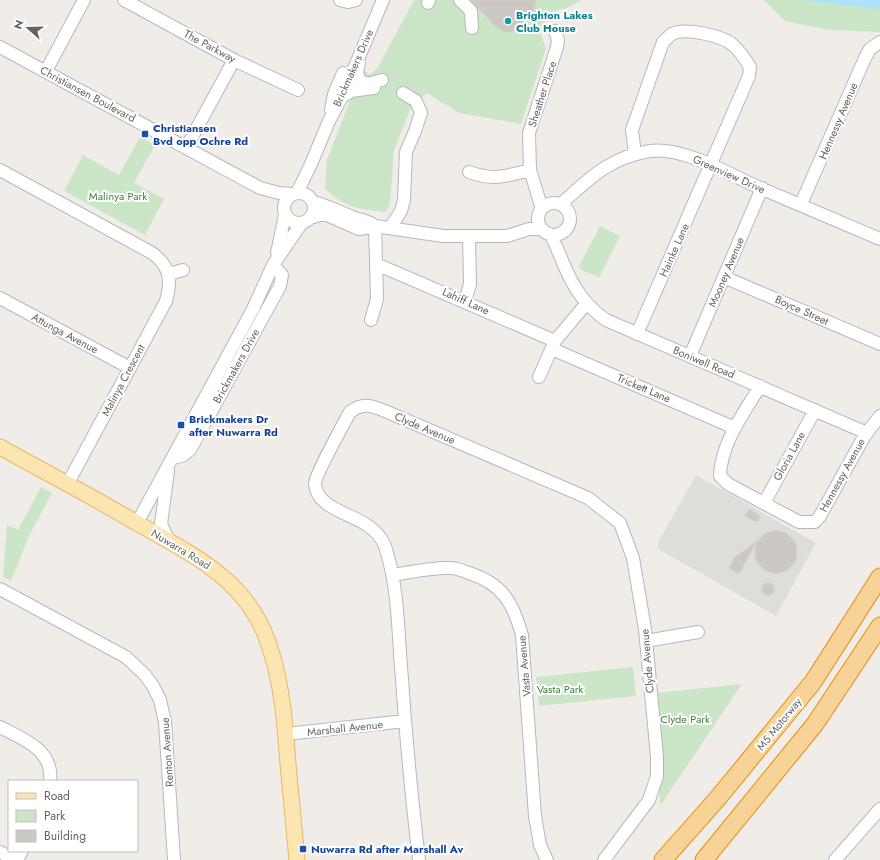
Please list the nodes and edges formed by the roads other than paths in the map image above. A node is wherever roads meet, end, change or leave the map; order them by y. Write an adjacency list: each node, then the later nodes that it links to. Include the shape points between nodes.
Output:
1 (84, 0): 14 (street)
2 (124, 0): 13 (street, The Parkway)
3 (340, 0): 4 (street)
4 (356, 0)
5 (383, 0): 7 (street, Brickmakers Drive)
6 (460, 0): 8 (street, via 471,11)
7 (376, 15): 12 (street, Brickmakers Drive); 18 (street, Brickmakers Drive, via 348,59 334,94)
8 (472, 28)
9 (555, 31): 25 (street, Sheather Place, via 558,48 529,133)
10 (880, 42): 32 (street, Hennessy Avenue, via 870,49 865,58)
11 (0, 47): 14 (street, Christiansen Boulevard)
12 (363, 48): 17 (street, Brickmakers Drive); 17 (street, via 357,77 366,84 382,80 373,88 351,91)
13 (234, 60): 15 (street, The Parkway); 19 (street)
14 (46, 71): 19 (street, Christiansen Boulevard)
15 (298, 90)
16 (404, 93): 38 (street, via 416,102 420,113 406,152 404,200 401,211)
17 (342, 96): 18 (street, Brickmakers Drive)
18 (328, 121): 21 (street, Brickmakers Drive)
19 (186, 148): 27 (street, Christiansen Boulevard)
20 (635, 154): 22 (street, Greenview Drive, via 660,150 676,152); 22 (street, Hainke Lane, via 632,130 663,42 678,32 696,32 716,36 732,44 750,67 749,76); 26 (street, Greenview Drive, via 609,164)
21 (311, 164): 29 (street, Brickmakers Drive); 30 (street, Brickmakers Drive)
22 (711, 166): 28 (street, Greenview Drive); 54 (street, Hainke Lane)
23 (0, 170): 48 (street, via 152,253 160,259)
24 (469, 172): 25 (street, via 495,178)
25 (532, 176): 31 (street, via 542,191); 34 (street, Sheather Place)
26 (580, 187): 31 (street, Greenview Drive); 35 (street, Greenview Drive)
27 (260, 188): 29 (street, Christiansen Boulevard, via 279,194); 33 (street, Christiansen Boulevard)
28 (762, 188): 32 (street, Greenview Drive); 49 (street, Mooney Avenue)
29 (294, 194): 30 (street, via 302,193); 33 (street, via 285,201)
30 (312, 200): 36 (street, via 314,211); 37 (street, via 369,221)
31 (559, 204): 34 (street, via 549,204); 35 (street)
32 (801, 204): 43 (street, Greenview Drive)
33 (284, 212): 36 (street, via 291,222); 45 (street, Brickmakers Drive, via 282,233)
34 (540, 213): 39 (street); 41 (street)
35 (570, 214): 40 (street)
36 (306, 221): 37 (street, via 320,215 359,229); 45 (street, Brickmakers Drive)
37 (375, 226): 38 (street); 44 (street)
38 (390, 228): 42 (street, via 424,234)
39 (529, 229): 41 (street); 42 (street, via 507,236)
40 (566, 230): 41 (street, via 558,234); 46 (street)
41 (546, 231): 46 (street, Boniwell Road, via 555,242)
42 (469, 236): 51 (street, via 470,284)
43 (880, 239)
44 (376, 264): 51 (street, Lahiff Lane); 53 (street, via 377,299)
45 (273, 265): 66 (street, Brickmakers Drive, via 253,309)
46 (563, 265): 52 (street, Boniwell Road)
47 (183, 270): 48 (street)
48 (169, 274): 58 (street, Malinya Crescent, via 166,301)
49 (724, 277): 55 (street, Boyce Street); 57 (street, Mooney Avenue)
50 (0, 298): 58 (street, Attunga Avenue)
51 (465, 300): 56 (street, Lahiff Lane)
52 (586, 304): 54 (street, Boniwell Road, via 606,320); 56 (street)
53 (371, 320)
54 (637, 334): 57 (street, Boniwell Road)
55 (880, 344)
56 (554, 345): 59 (street); 63 (street, Trickett Lane)
57 (690, 356): 60 (street, Boniwell Road)
58 (130, 368): 67 (street, Malinya Crescent)
59 (539, 378)
60 (760, 386): 61 (street, Boniwell Road); 63 (street, Hennessy Avenue)
61 (815, 410): 64 (street, Boniwell Road); 68 (street, Gloria Lane)
62 (880, 416): 64 (street, Hennessy Avenue)
63 (735, 428): 68 (street, Hennessy Avenue, via 720,462 720,476 728,484)
64 (867, 433): 68 (street, Hennessy Avenue, via 815,522 799,522)
65 (0, 447): 67 (main road, Nuwarra Road)
66 (170, 461): 69 (street, Brickmakers Drive); 70 (street, via 161,524)
67 (68, 483): 69 (main road, Nuwarra Road)
68 (764, 503)
69 (137, 522): 70 (main road, Nuwarra Road)
70 (168, 540): 79 (main road, Nuwarra Road, via 189,551 225,578 242,596 256,618 268,640 274,663)
71 (392, 576): 76 (street, Clyde Avenue, via 385,544 378,534 371,527 318,496 315,481 350,412 363,405 386,411 588,498 620,523 633,558); 77 (street, Clyde Avenue); 87 (street, Vasta Avenue, via 453,568 482,577 503,592 515,612 522,635 536,816 540,845)
72 (880, 577): 89 (highway, M5 Motorway, via 813,682 718,798)
73 (0, 589): 84 (street, Renton Avenue, via 126,657 145,674 153,686 162,706 165,722)
74 (880, 626): 90 (highway, via 815,724)
75 (698, 632): 76 (street)
76 (646, 641): 88 (street, Clyde Avenue, via 657,776 649,800)
77 (405, 721): 79 (street, Marshall Avenue); 86 (street, Clyde Avenue)
78 (0, 727): 80 (street, via 40,750 48,762)
79 (286, 734): 85 (main road, Nuwarra Road)
80 (50, 780)
81 (880, 809): 91 (street)
82 (0, 852): 83 (street)
83 (16, 860)
84 (174, 860)
85 (297, 860)
86 (419, 860)
87 (547, 860)
88 (604, 860)
89 (663, 860)
90 (704, 860)
91 (835, 860)

